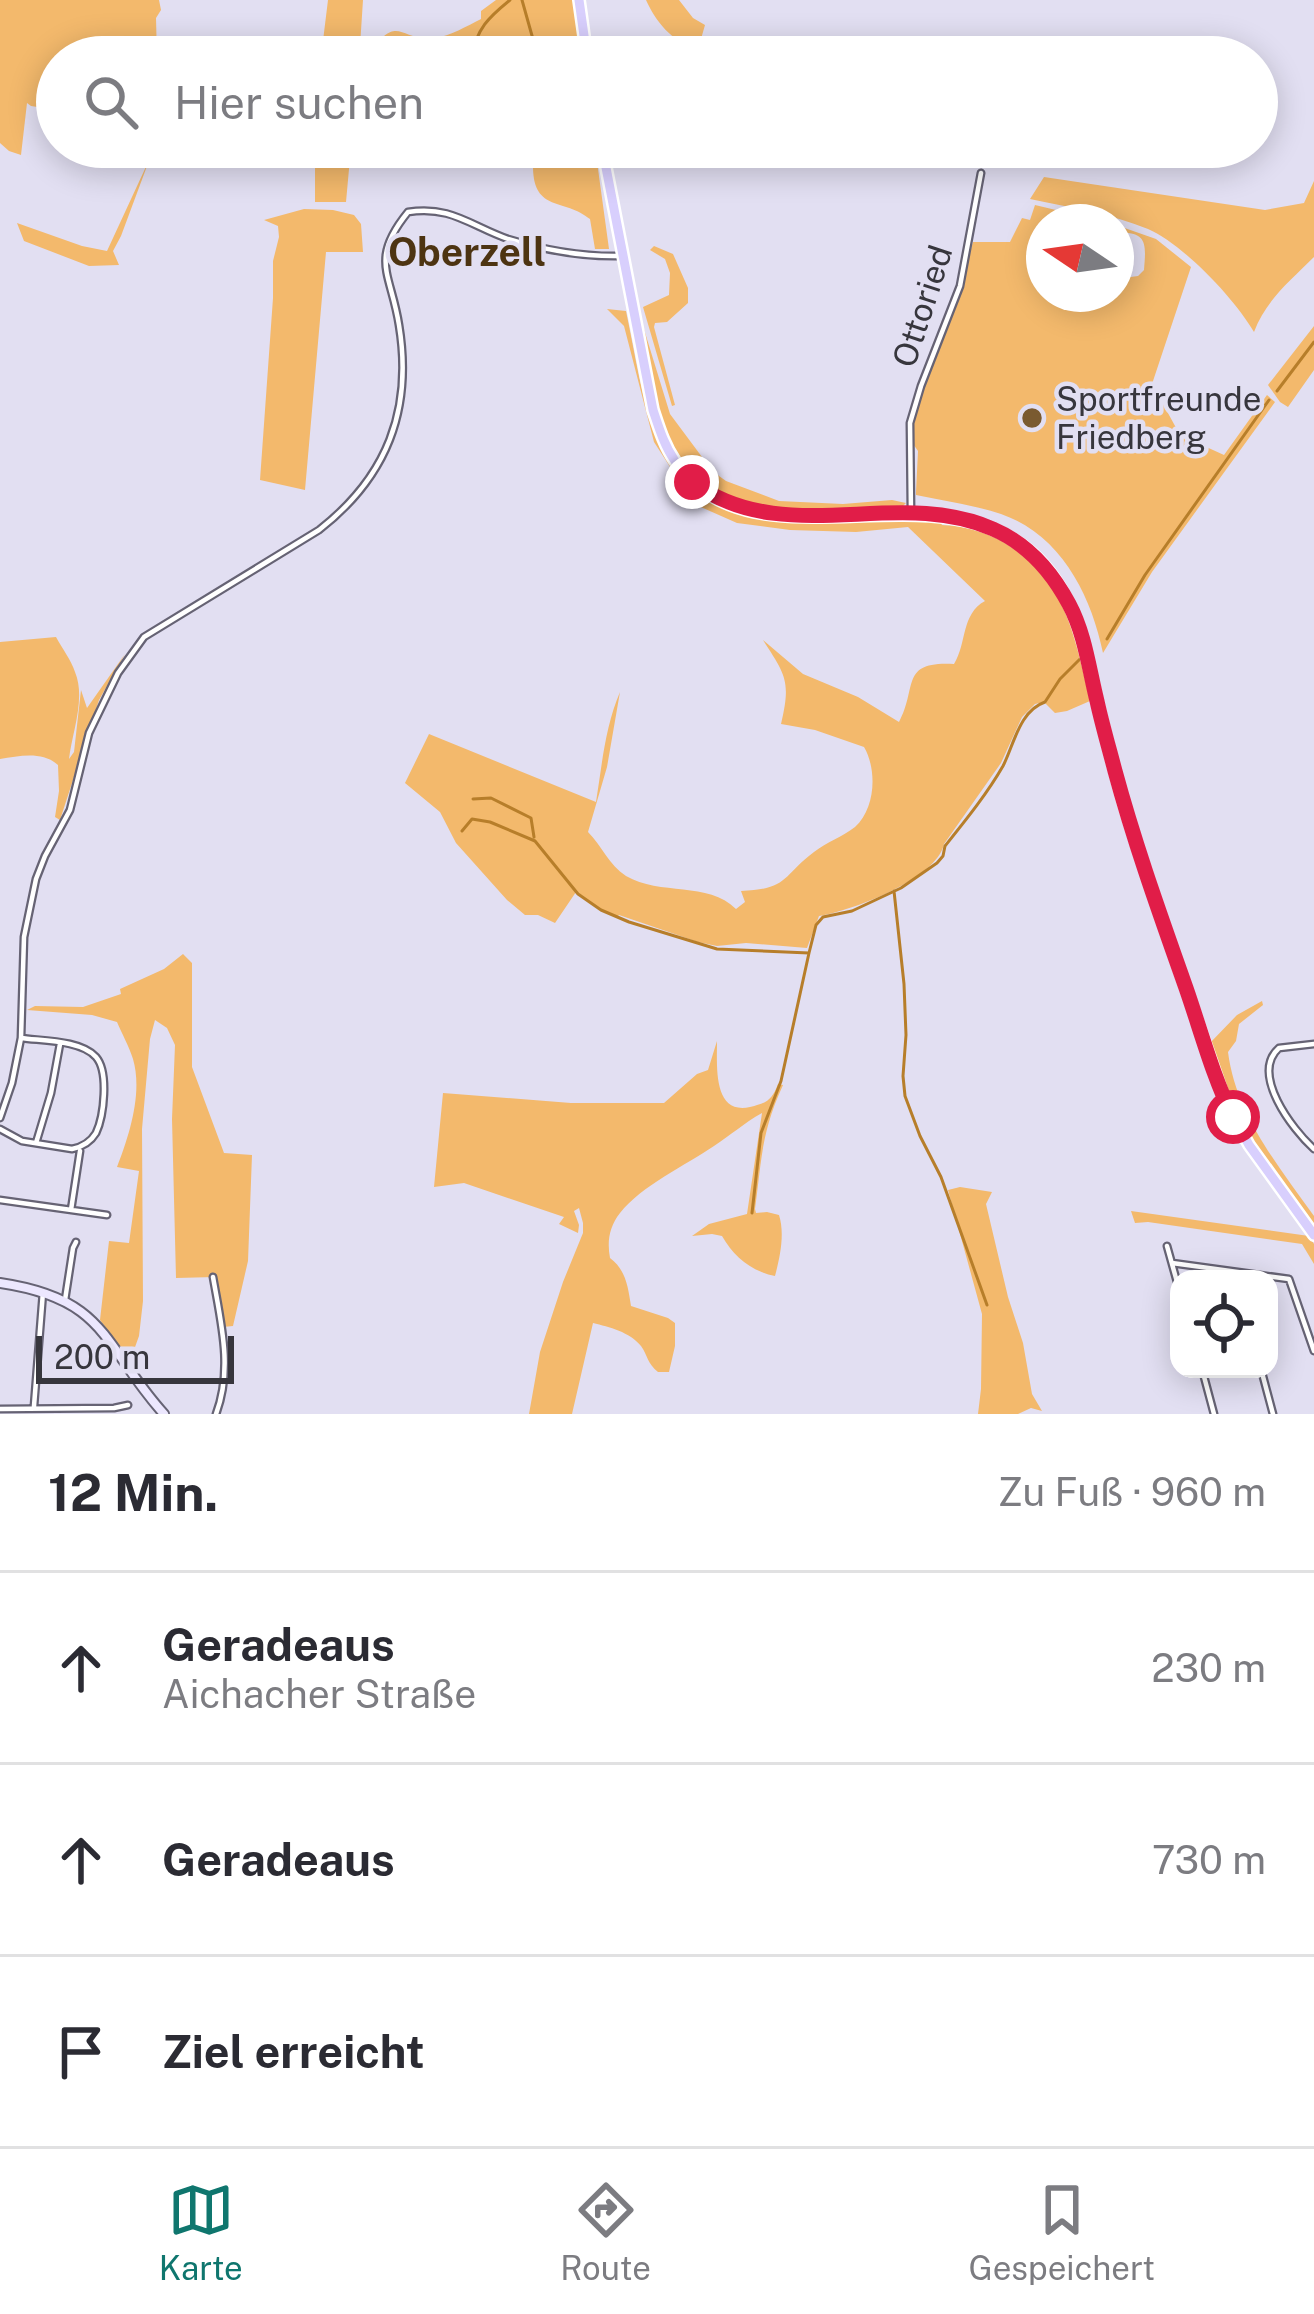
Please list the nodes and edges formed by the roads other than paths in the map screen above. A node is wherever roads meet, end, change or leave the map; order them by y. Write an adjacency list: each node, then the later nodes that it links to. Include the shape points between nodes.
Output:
1 (579, 0): 2 (main road)
2 (584, 36)
3 (606, 168): 5 (main road)
4 (981, 173): 6 (street, Ottoried, via 960,286 913,409)
5 (622, 256): 6 (main road, via 653,410 692,482 753,512); 7 (street, via 502,237 448,212 408,212 391,234 386,279 404,362 386,453 320,530 130,652 98,710 70,810 36,879 24,938)
6 (911, 514): 18 (main road, via 992,528 1054,577 1084,646 1122,797 1225,1101)
7 (21, 1038): 8 (street); 10 (street)
8 (60, 1044): 12 (street); 13 (street, via 92,1054 105,1078 98,1127)
9 (1314, 1044): 14 (street, via 1279,1048 1267,1069)
10 (0, 1118)
11 (0, 1129): 12 (street)
12 (36, 1143): 13 (street)
13 (81, 1148): 16 (street)
14 (1314, 1149)
15 (0, 1200): 16 (street)
16 (71, 1210): 17 (street)
17 (107, 1215)
18 (1314, 1235)
19 (76, 1242): 26 (street)
20 (1166, 1246): 21 (street)
21 (1172, 1263): 22 (street); 27 (street, via 1289,1280)
22 (1174, 1270)
23 (213, 1277): 34 (street, via 226,1359)
24 (0, 1283): 25 (main road)
25 (43, 1292): 26 (main road); 32 (street)
26 (65, 1300): 33 (main road, via 100,1326)
27 (1314, 1351)
28 (1204, 1378): 35 (street)
29 (1263, 1378): 36 (street)
30 (128, 1405): 32 (street)
31 (0, 1408): 32 (street)
32 (34, 1408)
33 (164, 1414)
34 (216, 1414)
35 (1214, 1414)
36 (1273, 1414)

